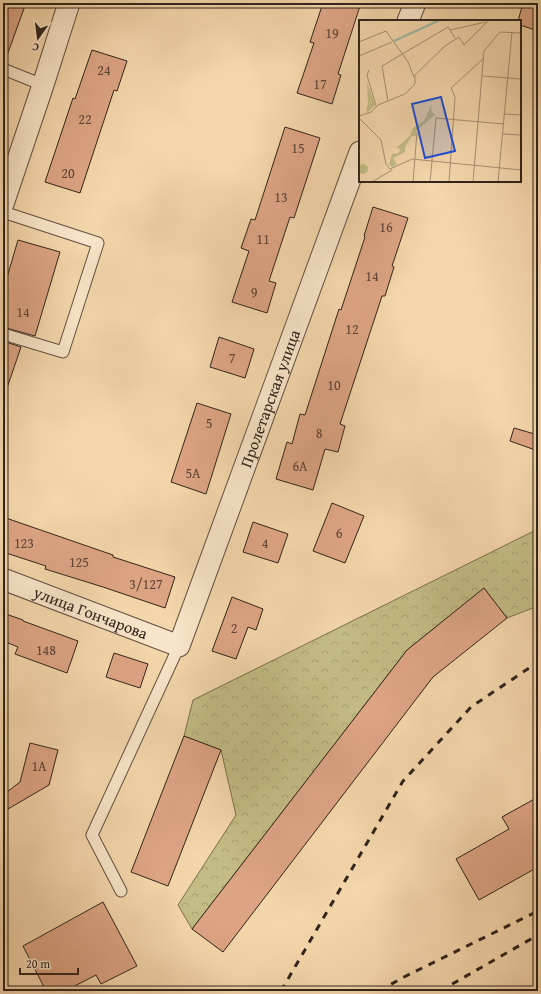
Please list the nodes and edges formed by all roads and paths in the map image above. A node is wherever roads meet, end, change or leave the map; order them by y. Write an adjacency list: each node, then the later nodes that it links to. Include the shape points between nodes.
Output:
1 (69, 3): 5 (street)
2 (415, 3): 3 (street)
3 (408, 20)
4 (3, 69): 5 (lane)
5 (43, 85): 7 (street)
6 (359, 155): 11 (street, Пролетарская улица)
7 (3, 204)
8 (3, 212): 9 (lane, via 98,244 63,352)
9 (3, 334)
10 (3, 580): 11 (street, улица Гончарова)
11 (179, 646): 12 (lane, via 92,835)
12 (121, 891)

